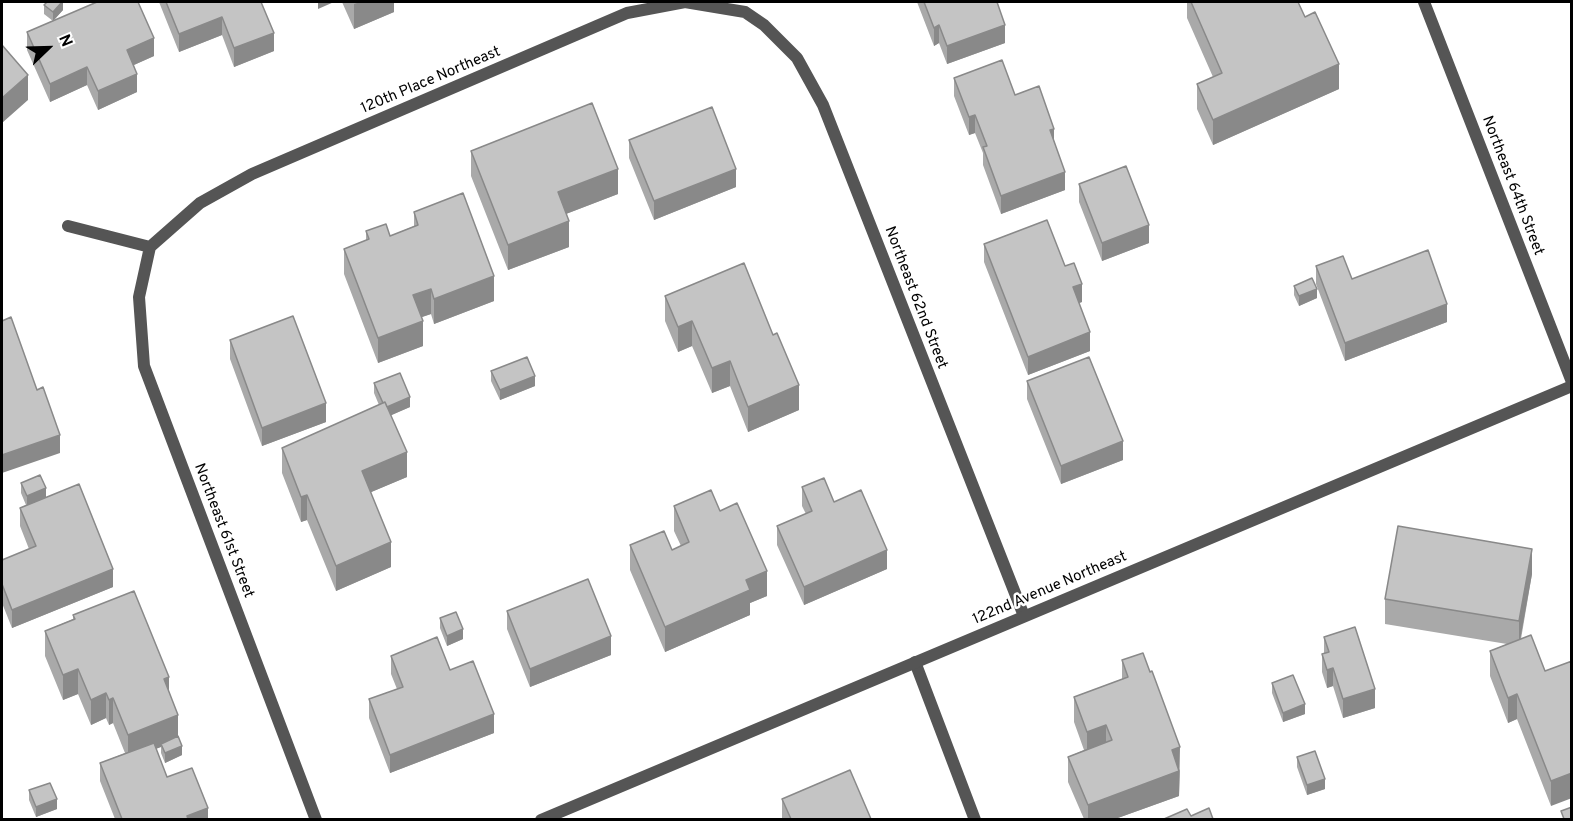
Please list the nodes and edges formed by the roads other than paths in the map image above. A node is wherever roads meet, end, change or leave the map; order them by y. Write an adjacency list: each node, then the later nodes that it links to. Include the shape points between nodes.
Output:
1 (1424, 2): 5 (street, Northeast 64th Street)
2 (747, 7): 4 (street, 120th Place Northeast, via 685,2 627,13 252,174 200,203); 7 (street, Northeast 62nd Street, via 797,58 823,105)
3 (68, 226): 4 (street)
4 (150, 247): 9 (street, Northeast 61st Street, via 139,297 144,366)
5 (1572, 382)
6 (1572, 386): 7 (street, 122nd Avenue Northeast)
7 (1024, 616): 8 (street, 122nd Avenue Northeast)
8 (915, 662): 10 (street, 122nd Avenue Northeast); 11 (street)
9 (316, 819)
10 (541, 819)
11 (975, 819)

